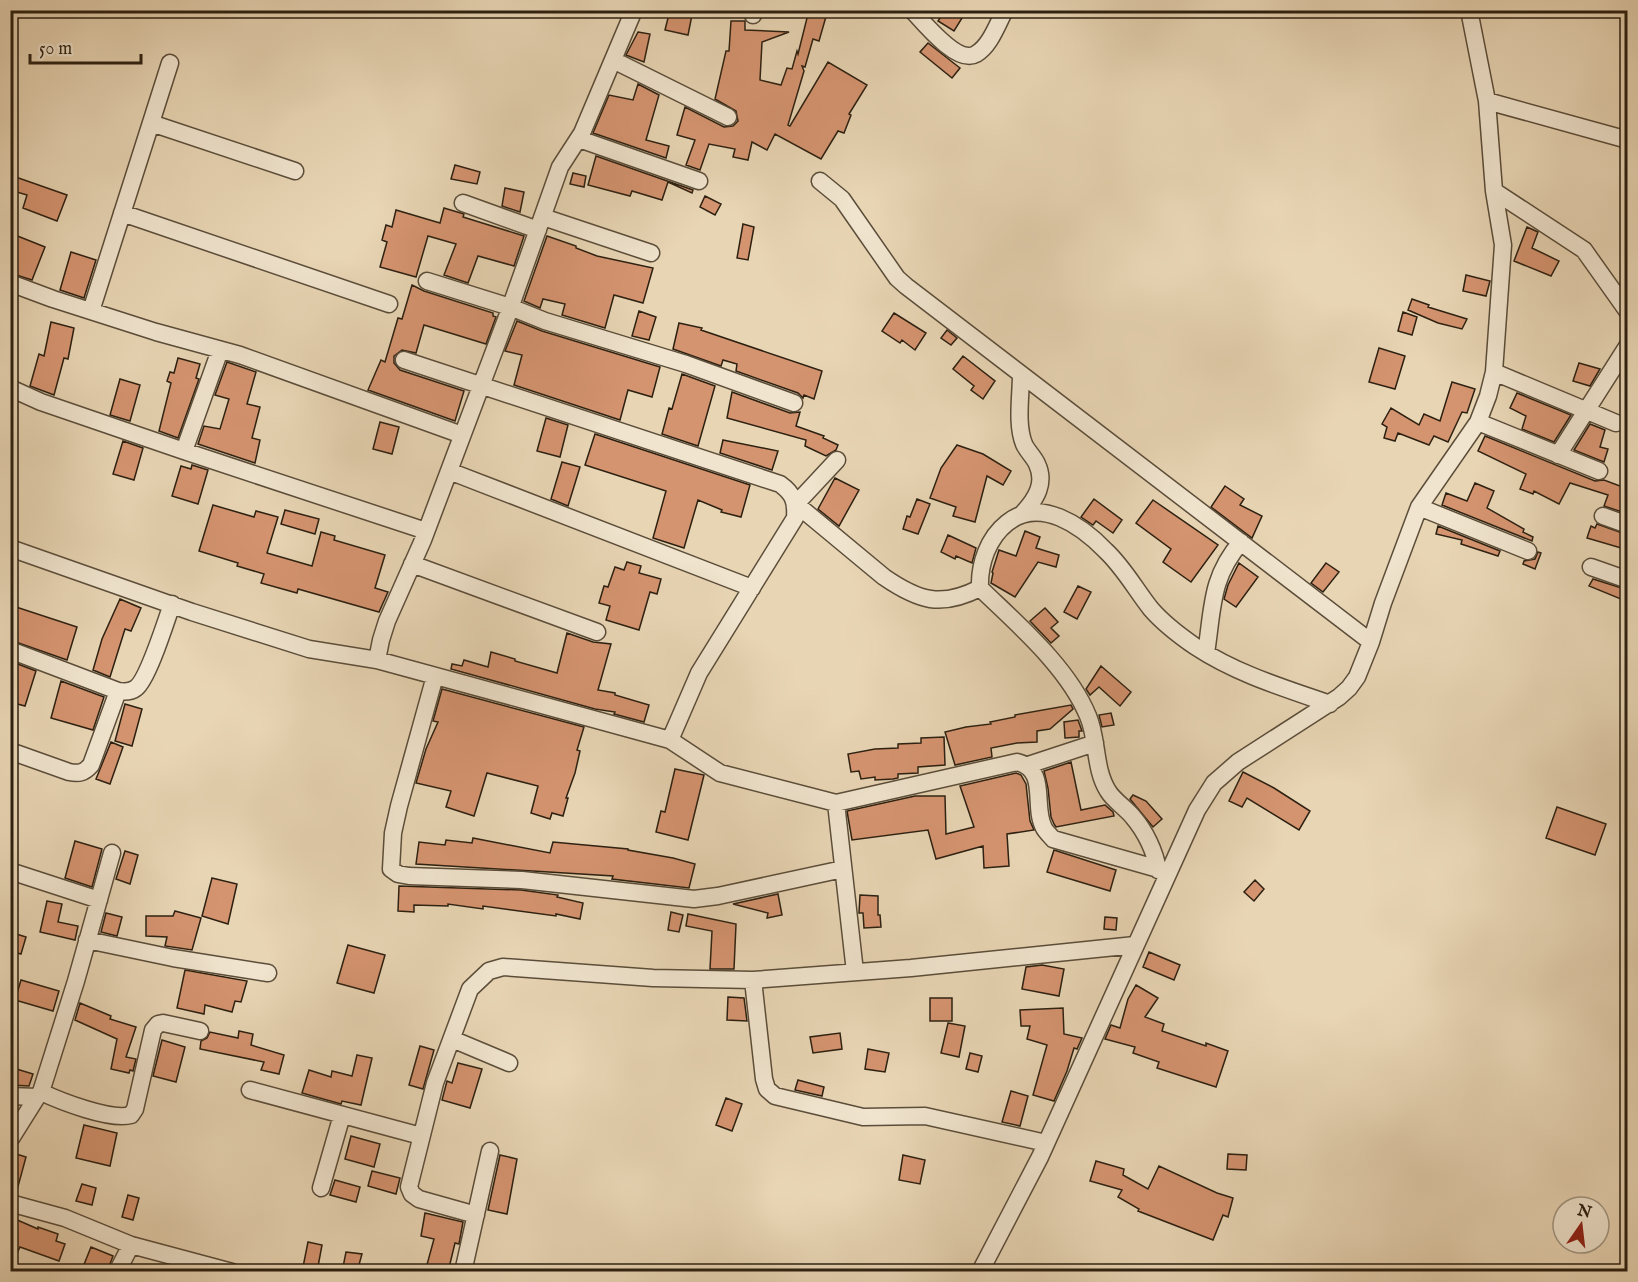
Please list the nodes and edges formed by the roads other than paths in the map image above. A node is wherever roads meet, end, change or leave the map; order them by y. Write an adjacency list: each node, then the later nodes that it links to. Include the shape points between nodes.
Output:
1 (634, 10): 5 (street)
2 (912, 10): 3 (street, via 965,56 975,55 988,43)
3 (1005, 10)
4 (1469, 10): 7 (street)
5 (613, 60): 8 (street); 10 (street)
6 (170, 63): 9 (street)
7 (1487, 101): 11 (street); 15 (street)
8 (728, 117)
9 (151, 123): 12 (street); 17 (street)
10 (579, 139): 13 (street); 18 (street, via 560,167)
11 (1628, 140)
12 (295, 171)
13 (699, 181)
14 (820, 181): 30 (street, via 842,200 897,278)
15 (1494, 192): 25 (street, via 1584,250); 29 (street, via 1503,245)
16 (463, 203): 18 (street)
17 (122, 213): 22 (street); 24 (street)
18 (540, 224): 19 (street); 23 (street)
19 (651, 253)
20 (427, 280): 23 (street)
21 (10, 283): 24 (street)
22 (389, 304)
23 (510, 307): 31 (street); 33 (street)
24 (91, 311): 27 (street)
25 (1628, 312)
26 (1628, 345): 34 (street)
27 (220, 350): 37 (street); 38 (street)
28 (404, 360): 31 (street)
29 (1494, 372): 34 (street); 35 (street)
30 (1021, 374): 45 (street, via 1024,444 1038,465 1042,484); 49 (street)
31 (480, 387): 37 (street); 43 (street, via 780,484)
32 (10, 388): 38 (street)
33 (794, 403)
34 (1586, 411): 36 (street); 39 (street)
35 (1478, 422): 39 (street); 44 (street)
36 (1616, 423)
37 (462, 435): 41 (street)
38 (184, 451): 48 (street)
39 (1558, 454): 42 (street)
40 (837, 460): 43 (street)
41 (448, 471): 48 (street); 55 (street)
42 (1599, 471)
43 (796, 504): 55 (street, via 795,518); 56 (street, via 900,588 919,596 947,600)
44 (1419, 507): 51 (street); 59 (street)
45 (1023, 513): 56 (street, via 1005,525 991,542); 61 (street, via 1062,518 1082,530 1107,551 1163,622)
46 (1603, 516): 47 (street)
47 (1628, 525)
48 (426, 531): 52 (street)
49 (1241, 542): 59 (street); 61 (street, via 1227,558 1218,579)
50 (10, 548): 57 (street)
51 (1528, 551)
52 (412, 564): 58 (street); 62 (street, via 387,621)
53 (1591, 567): 54 (street)
54 (1628, 580)
55 (752, 588): 66 (street, via 699,673)
56 (980, 588): 67 (street, via 1079,695)
57 (172, 604): 62 (street, via 309,648); 64 (street, via 137,688)
58 (597, 632)
59 (1371, 642): 65 (street, via 1357,677)
60 (10, 650): 64 (street)
61 (1206, 653): 65 (street, via 1269,683)
62 (377, 660): 63 (street)
63 (435, 676): 66 (street); 72 (street, via 395,824 390,861 391,869 398,874 556,883 694,899)
64 (118, 691): 68 (street, via 91,765 84,772 69,772)
65 (1330, 704): 74 (street, via 1238,762 1214,783)
66 (670, 740): 70 (street, via 720,773)
67 (1095, 743): 69 (street); 74 (street, via 1108,791 1134,818)
68 (10, 751)
69 (1028, 765): 70 (street, via 1017,762); 74 (street, via 1034,772 1043,828 1053,839)
70 (836, 803): 72 (street)
71 (112, 854): 75 (street)
72 (843, 869): 78 (street)
73 (10, 871): 75 (street)
74 (1164, 871): 77 (street)
75 (99, 900): 76 (street)
76 (87, 940): 79 (street); 85 (street)
77 (1135, 945): 78 (street); 90 (street)
78 (855, 972): 80 (street)
79 (268, 973)
80 (753, 980): 82 (street, via 502,968 489,971 470,989); 90 (street, via 764,1079 775,1096 863,1117 926,1116)
81 (200, 1031): 85 (street, via 163,1023 153,1030 131,1115 118,1117)
82 (453, 1039): 83 (street); 88 (street, via 435,1083)
83 (509, 1063)
84 (250, 1090): 87 (street)
85 (39, 1094): 86 (street); 89 (street)
86 (10, 1096)
87 (342, 1115): 88 (street); 92 (street)
88 (421, 1136): 94 (street, via 409,1187 412,1194)
89 (10, 1140)
90 (1046, 1143): 100 (street)
91 (490, 1151): 94 (street)
92 (321, 1188)
93 (10, 1203): 95 (street, via 65,1218)
94 (476, 1215): 99 (street)
95 (131, 1245): 96 (street); 97 (street)
96 (209, 1269): 98 (street)
97 (117, 1272)
98 (232, 1272)
99 (463, 1272)
100 (980, 1272)

